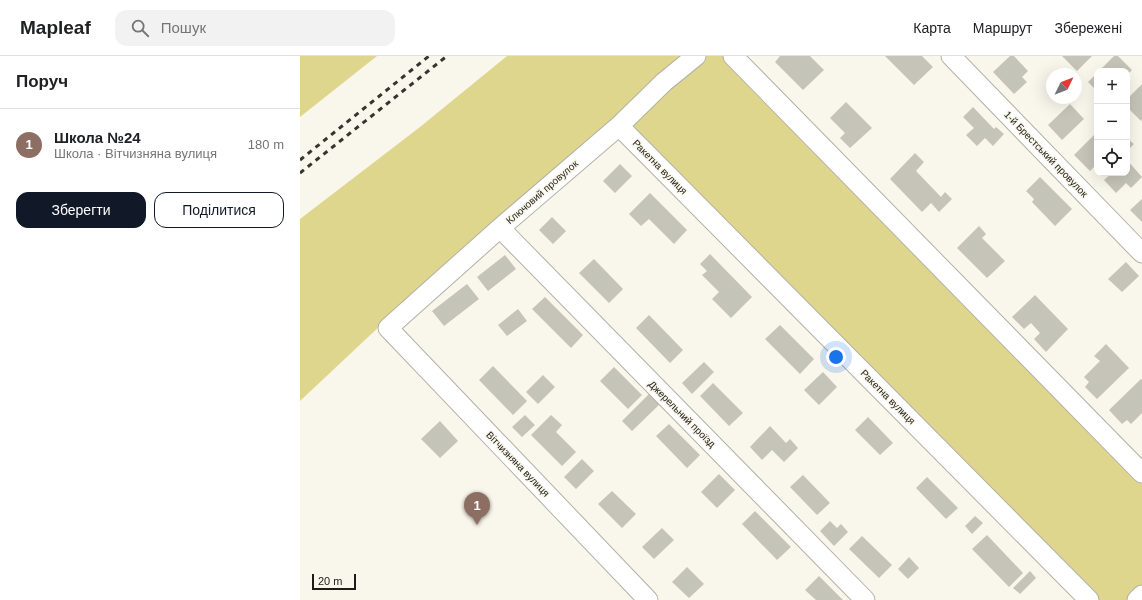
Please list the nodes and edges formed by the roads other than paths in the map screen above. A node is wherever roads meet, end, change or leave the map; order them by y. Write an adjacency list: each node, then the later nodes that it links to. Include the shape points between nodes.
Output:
1 (696, 56): 4 (street, Ключовий провулок, via 664,82)
2 (733, 56): 8 (street)
3 (951, 56): 6 (street, 1-й Брестський провулок)
4 (619, 126): 5 (street, Ключовий провулок); 12 (street, Ракетна вулиця)
5 (500, 228): 7 (street, Ключовий провулок); 11 (street, Джерельний проїзд)
6 (1142, 253)
7 (388, 328): 10 (street, Вітчизняна вулиця)
8 (1142, 473)
9 (1142, 595): 13 (street)
10 (648, 600)
11 (865, 600)
12 (1088, 600)
13 (1137, 600)

